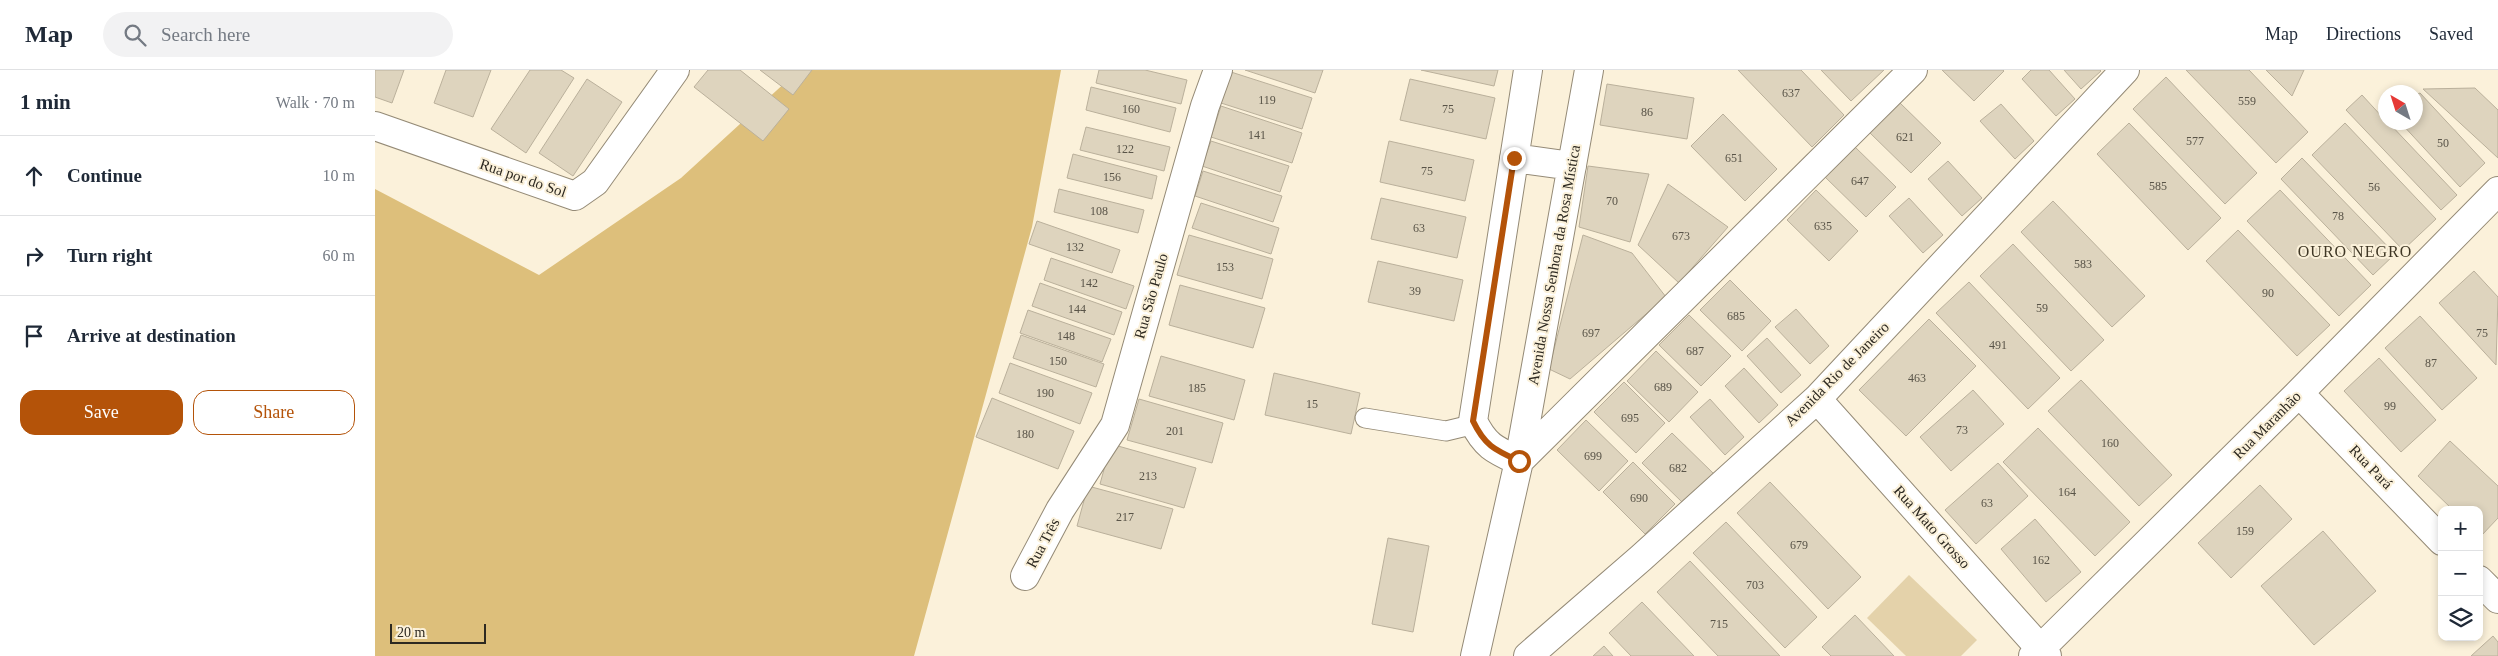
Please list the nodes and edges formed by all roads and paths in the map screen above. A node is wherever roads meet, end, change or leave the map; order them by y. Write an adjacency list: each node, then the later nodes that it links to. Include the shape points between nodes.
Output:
1 (675, 70): 7 (street, Rua por do Sol, via 595,182 575,196)
2 (1218, 70): 16 (street, Rua São Paulo, via 1115,425)
3 (1528, 70): 8 (street)
4 (1589, 70): 9 (street, Avenida Nossa Senhora da Rosa Mística)
5 (1913, 70): 15 (street)
6 (2125, 70): 12 (street, Avenida Rio de Janeiro)
7 (375, 126)
8 (1514, 158): 9 (street); 14 (street)
9 (1572, 166): 15 (street, Avenida Nossa Senhora da Rosa Mística)
10 (2498, 191): 11 (street, Rua Maranhão)
11 (2299, 392): 17 (street, Rua Pará); 21 (street, Rua Maranhão)
12 (1817, 399): 21 (street, Rua Mato Grosso); 23 (street, Avenida Rio de Janeiro)
13 (1365, 418): 14 (lane, via 1446,431)
14 (1475, 424): 15 (street, via 1480,436 1492,448)
15 (1519, 461): 22 (street, Avenida Nossa Senhora da Rosa Mística)
16 (1060, 510): 18 (street, Rua Três)
17 (2438, 537)
18 (1025, 576)
19 (2483, 584): 20 (street)
20 (2498, 599)
21 (2040, 653)
22 (1475, 656)
23 (1528, 656)

